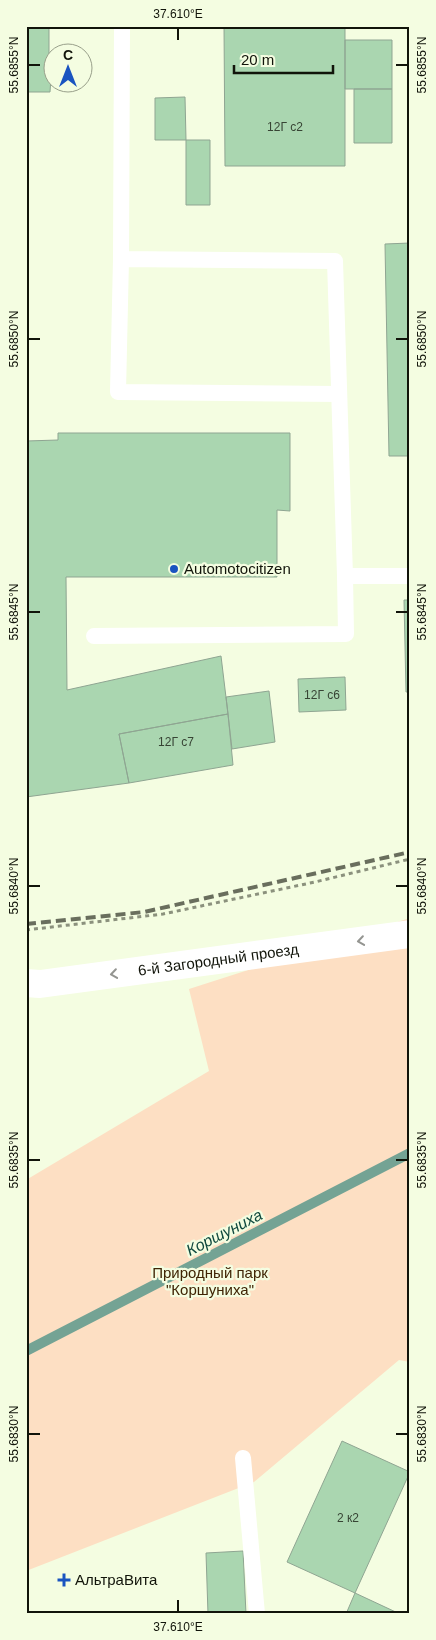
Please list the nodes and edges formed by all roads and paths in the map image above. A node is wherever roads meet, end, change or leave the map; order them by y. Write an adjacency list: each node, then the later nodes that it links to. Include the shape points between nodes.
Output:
1 (122, 26): 2 (lane)
2 (121, 259): 3 (lane, via 335,261); 3 (lane, via 118,392)
3 (339, 394): 4 (lane)
4 (345, 576): 5 (lane); 6 (lane, via 346,634)
5 (410, 576)
6 (94, 636)
7 (410, 859): 8 (path, via 163,914)
8 (26, 930)
9 (410, 934): 10 (street, 6-й Загородный проезд, one-way to 10, via 40,984)
10 (26, 983)
11 (243, 1458): 12 (lane)
12 (257, 1614)

